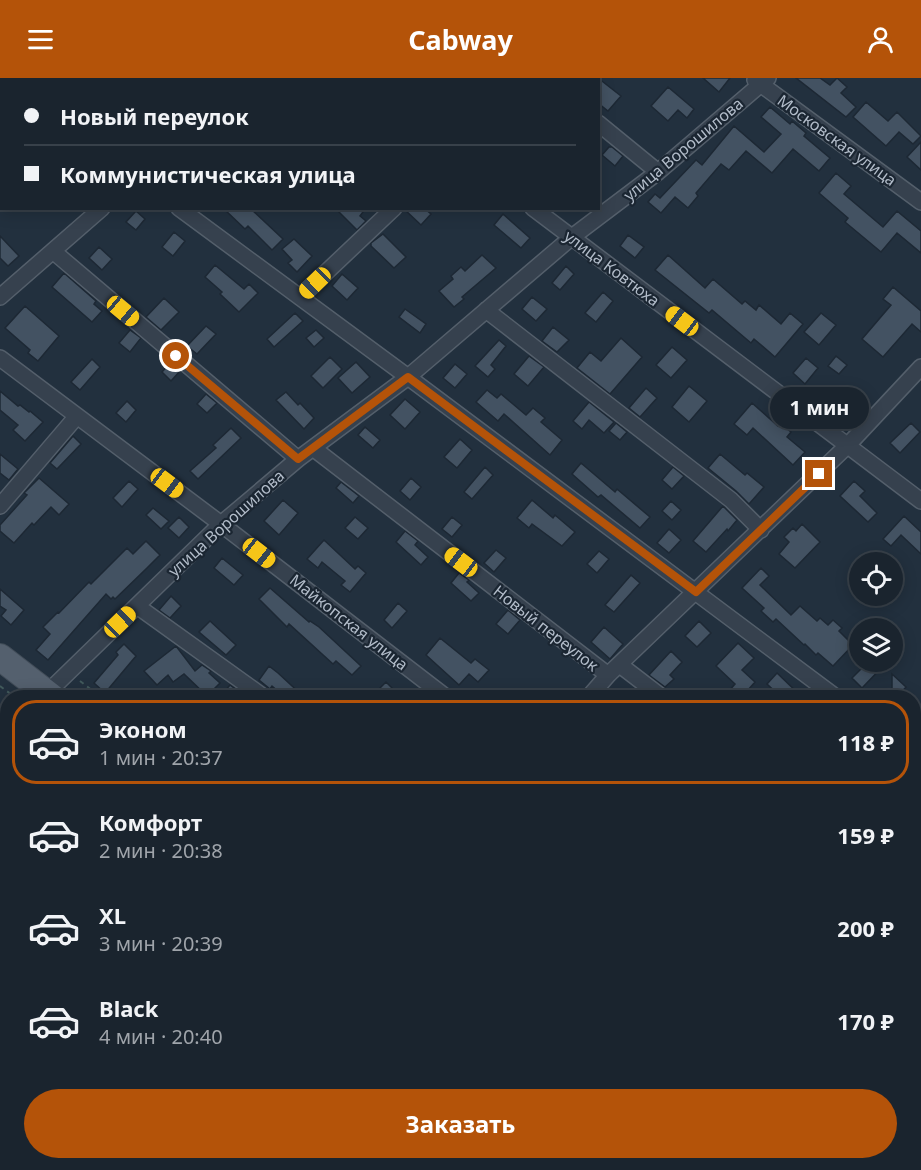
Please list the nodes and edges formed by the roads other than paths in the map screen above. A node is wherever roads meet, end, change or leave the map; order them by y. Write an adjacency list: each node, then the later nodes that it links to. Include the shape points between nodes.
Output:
1 (760, 80): 3 (street, улица Ворошилова); 4 (street, Московская улица)
2 (600, 125): 3 (street)
3 (658, 172): 9 (street, улица Ворошилова)
4 (921, 202)
5 (100, 210): 10 (street)
6 (182, 210): 12 (street)
7 (392, 210): 12 (street)
8 (536, 210): 9 (street, улица Ковтюха)
9 (572, 237): 13 (street, улица Ворошилова); 18 (street, улица Ковтюха)
10 (54, 252): 11 (street); 20 (street)
11 (0, 297)
12 (300, 297): 16 (street)
13 (486, 310): 16 (street, улица Ворошилова); 24 (street, via 731,500)
14 (0, 358): 17 (street, Майкопская улица)
15 (921, 367): 18 (street)
16 (408, 377): 19 (street, улица Ворошилова); 25 (street)
17 (77, 416): 22 (street); 23 (street, Майкопская улица)
18 (848, 445): 21 (street, улица Ковтюха); 24 (street)
19 (313, 448): 20 (street, улица Ворошилова); 29 (street, Новый переулок)
20 (298, 459): 23 (street, улица Ворошилова)
21 (921, 501)
22 (0, 506)
23 (221, 524): 26 (street, улица Ворошилова); 33 (street, Майкопская улица)
24 (761, 530): 25 (street)
25 (696, 592): 28 (street); 36 (street)
26 (137, 606): 31 (street, улица Ворошилова); 32 (street)
27 (0, 657): 30 (main road)
28 (620, 665): 29 (street); 35 (street, Новый переулок)
29 (608, 675): 34 (street)
30 (43, 690)
31 (54, 690)
32 (254, 690)
33 (437, 690)
34 (595, 690)
35 (653, 690)
36 (826, 690)

